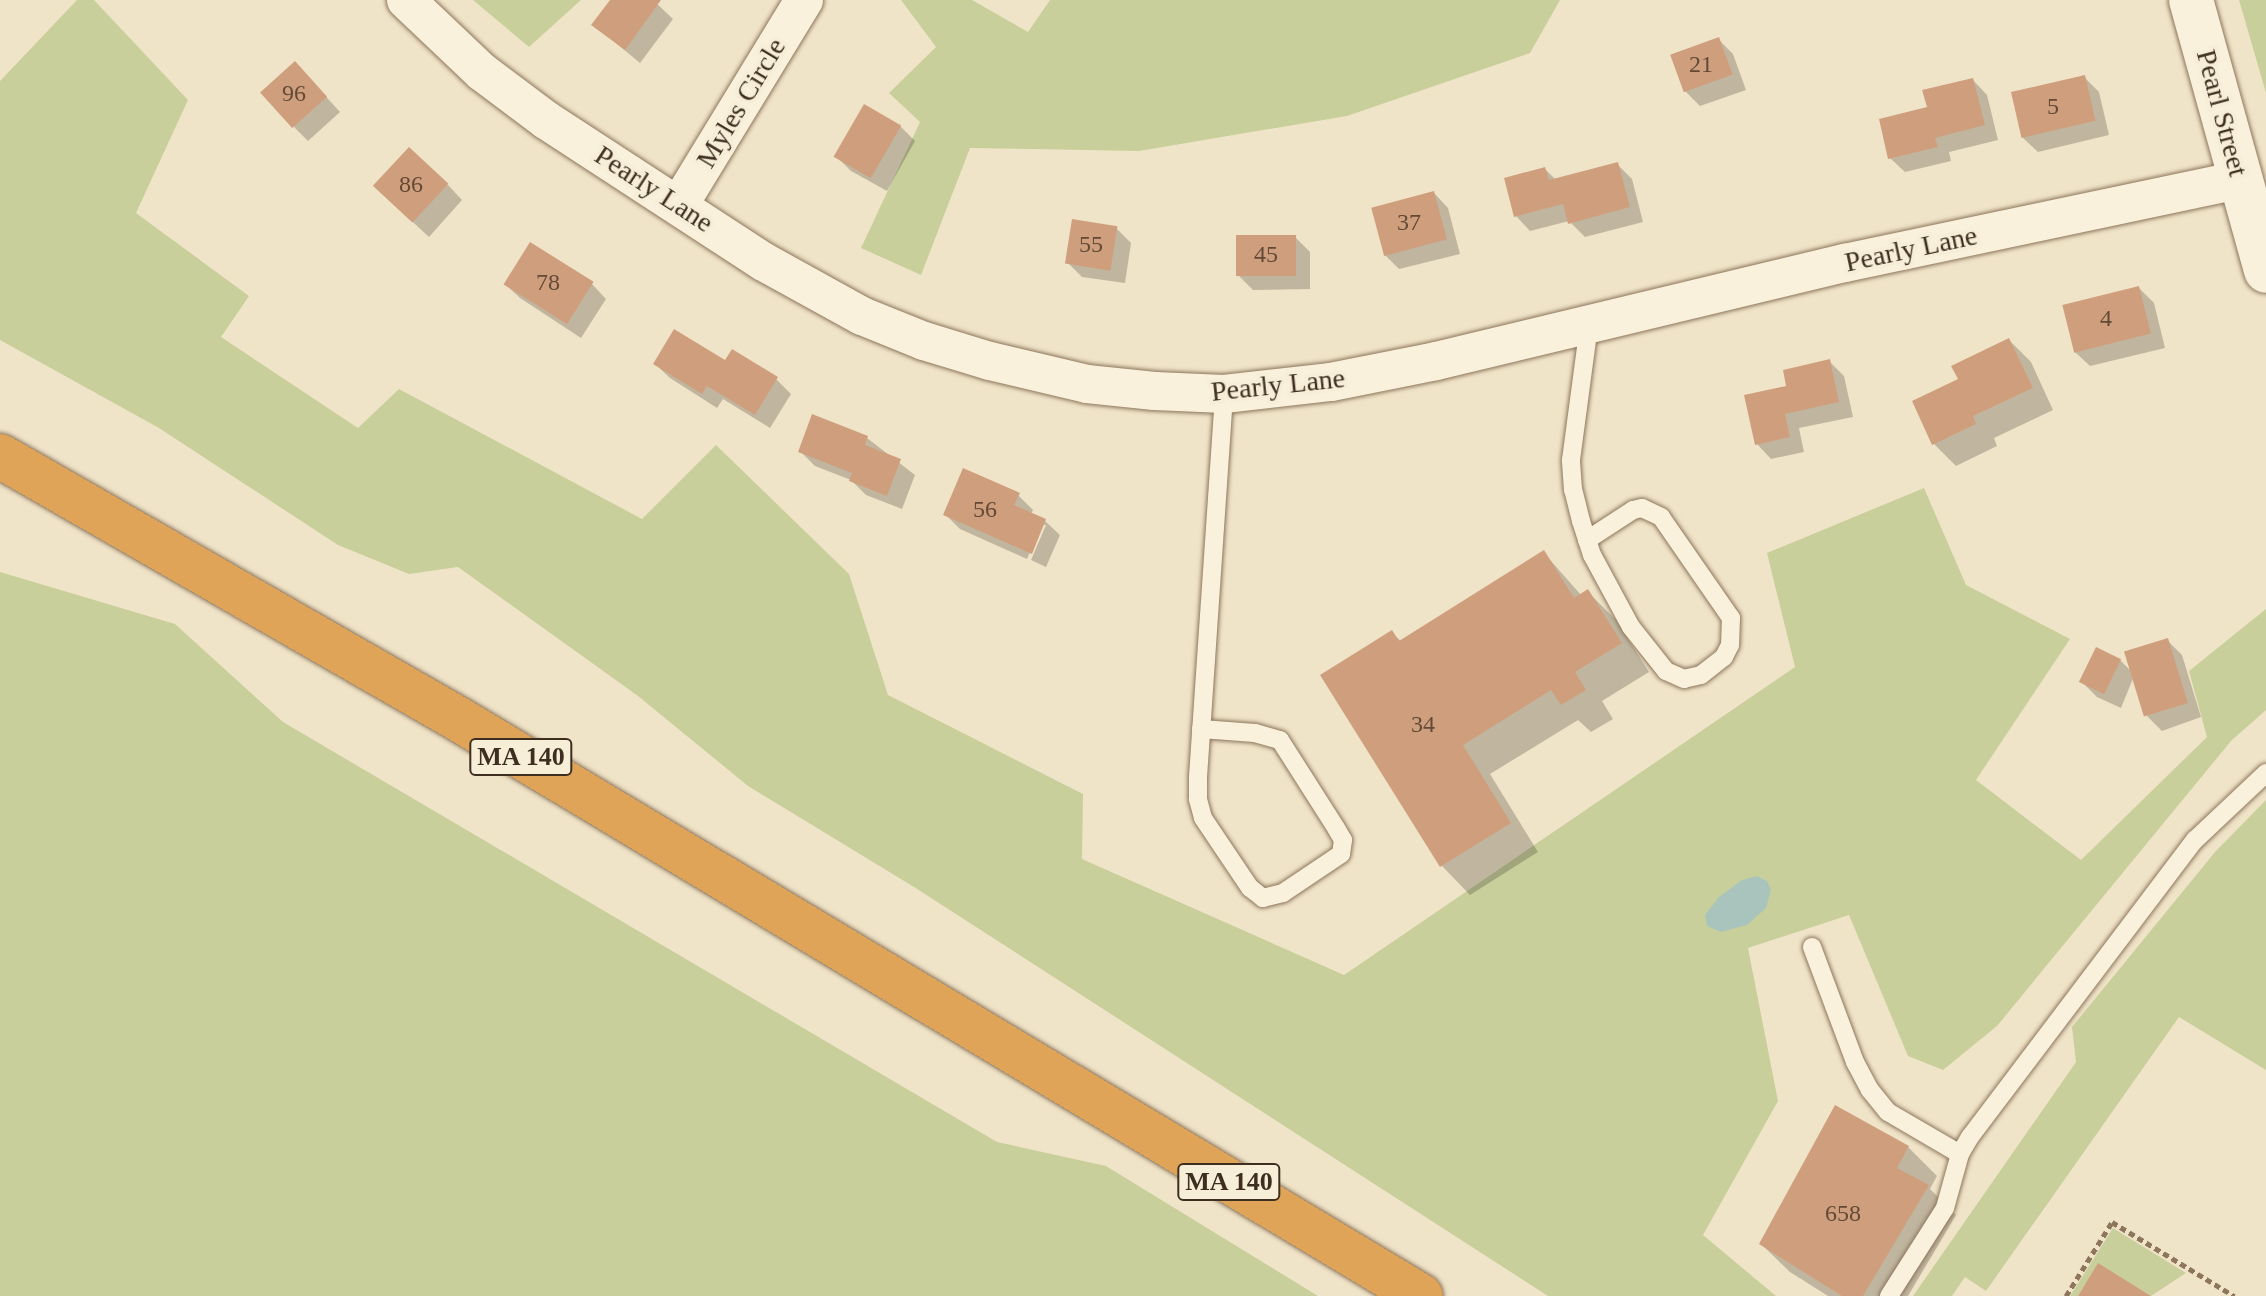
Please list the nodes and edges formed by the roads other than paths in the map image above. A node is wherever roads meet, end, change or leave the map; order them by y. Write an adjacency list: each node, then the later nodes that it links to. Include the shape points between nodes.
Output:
1 (406, 0): 5 (street, Pearly Lane, via 482,72)
2 (804, 0): 5 (street, Myles Circle)
3 (2191, 0): 4 (main road, Pearl Street)
4 (2240, 180): 6 (main road, Pearl Street); 7 (street, Pearly Lane, via 1845,263)
5 (679, 205): 8 (street, Pearly Lane, via 801,283 924,341 1087,384)
6 (2266, 271)
7 (1589, 325): 8 (street, Pearly Lane, via 1331,382); 10 (lane, via 1571,460)
8 (1224, 394): 11 (lane)
9 (0, 456): 15 (highway, MA 140, via 460,720)
10 (1587, 540): 10 (lane, via 1631,627 1666,671 1684,679 1701,675 1724,657 1731,618 1661,517 1642,508 1633,510)
11 (1201, 729): 11 (lane, via 1198,777 1203,818 1250,888 1263,898 1283,893 1341,854 1343,840 1280,740)
12 (2266, 773): 14 (lane, via 2195,840)
13 (1812, 947): 14 (lane, via 1870,1090 1888,1112)
14 (1960, 1154): 16 (lane, via 1945,1208)
15 (1421, 1296)
16 (1889, 1296)

